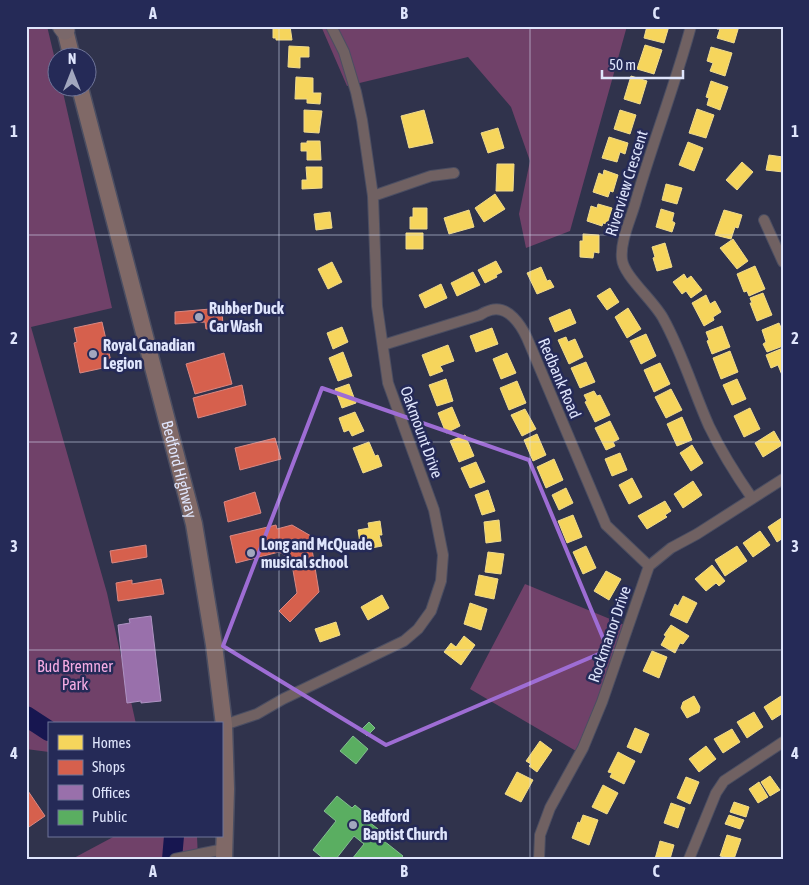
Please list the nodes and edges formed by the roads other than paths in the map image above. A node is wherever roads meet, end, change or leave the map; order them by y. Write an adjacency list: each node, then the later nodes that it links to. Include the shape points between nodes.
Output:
1 (331, 26): 7 (street, Oakmount Drive, via 344,52 356,92)
2 (691, 26): 12 (street, Riverview Crescent, via 636,200 622,260 626,271 668,327 710,427)
3 (64, 28): 4 (main road)
4 (69, 48)
5 (83, 98): 14 (main road, Bedford Highway, via 194,524)
6 (454, 173): 7 (street, via 431,176)
7 (373, 196): 10 (street, Oakmount Drive, via 377,306)
8 (764, 220): 9 (street)
9 (783, 262)
10 (383, 345): 13 (street, Redbank Road, via 492,309 509,312 528,338 606,525); 14 (street, Oakmount Drive, via 388,383 434,510 443,555 441,581 432,611 404,641 257,714)
11 (783, 479): 12 (street, Rockmanor Drive)
12 (752, 498): 13 (street, Rockmanor Drive, via 670,548)
13 (650, 566): 18 (street, Rockmanor Drive, via 602,702 579,756 550,808 540,835)
14 (224, 725): 16 (main road, Bedford Highway)
15 (783, 742): 19 (street, via 724,780)
16 (224, 854): 17 (street)
17 (174, 859)
18 (538, 859)
19 (689, 859)

